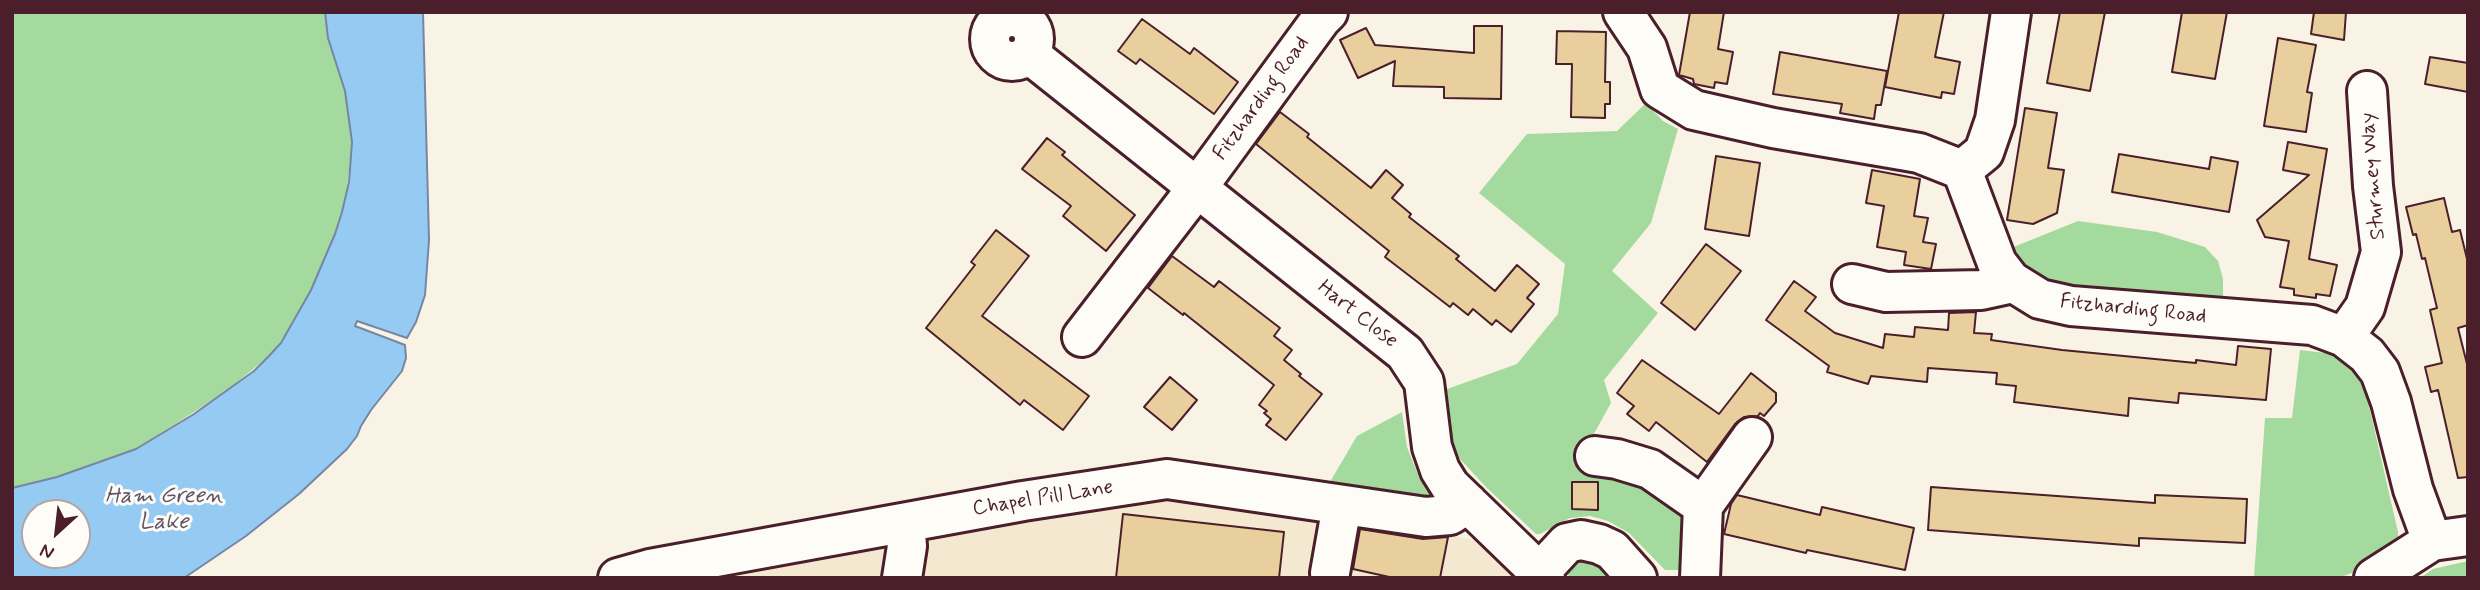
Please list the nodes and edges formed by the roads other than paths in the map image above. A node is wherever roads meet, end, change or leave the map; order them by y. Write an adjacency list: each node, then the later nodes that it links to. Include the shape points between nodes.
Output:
1 (1328, 12): 7 (street, Fitzharding Road)
2 (1623, 12): 6 (street, via 1647,48 1660,89 1694,110 1919,153)
3 (2011, 12): 6 (street, via 1995,120 1984,152)
4 (1029, 54): 7 (street, Hart Close)
5 (2367, 91): 11 (street, Sturmey Way, via 2381,252 2365,307)
6 (1962, 170): 8 (street, Fitzharding Road, via 1994,256)
7 (1197, 188): 10 (street); 14 (street, Hart Close, via 1405,353 1424,382 1432,447 1440,470)
8 (2013, 283): 9 (street, via 1981,290 1886,292); 11 (street, Fitzharding Road, via 2040,299 2071,306 2312,326)
9 (1852, 284)
10 (1082, 337)
11 (2344, 337): 18 (street, Fitzharding Road, via 2380,372 2413,489)
12 (1752, 437): 16 (street)
13 (1595, 456): 16 (street, via 1650,469)
14 (1468, 503): 15 (street, Chapel Pill Lane, via 1450,515 1426,517); 20 (street, Hart Close)
15 (1342, 505): 17 (street, Chapel Pill Lane, via 1167,479); 19 (street)
16 (1703, 506): 24 (street)
17 (905, 523): 21 (street, Chapel Pill Lane); 22 (street)
18 (2450, 539): 25 (street)
19 (1330, 573)
20 (1543, 575): 23 (street, Hart Close, via 1567,543 1581,540 1612,550)
21 (618, 578)
22 (902, 578)
23 (1637, 578)
24 (1700, 578)
25 (2374, 578)

